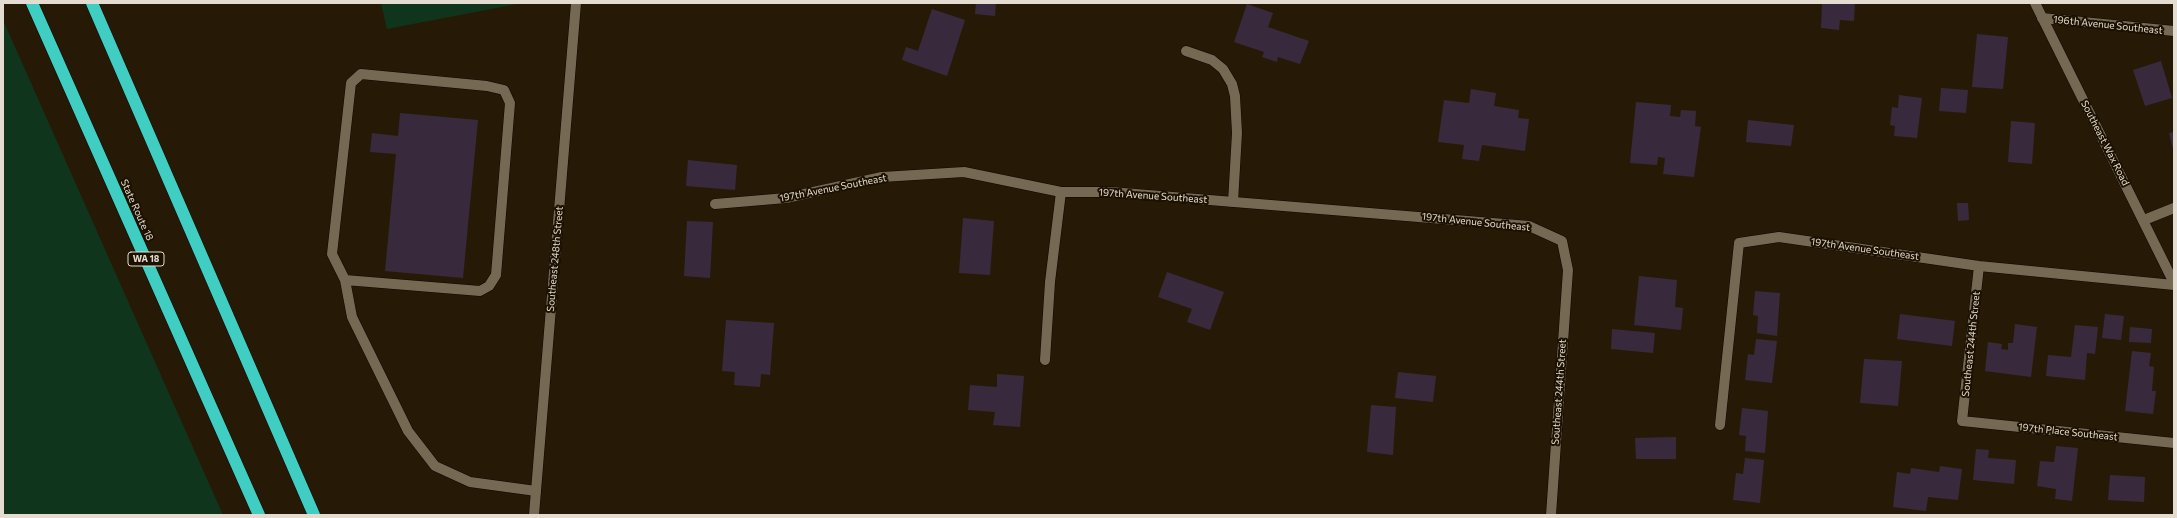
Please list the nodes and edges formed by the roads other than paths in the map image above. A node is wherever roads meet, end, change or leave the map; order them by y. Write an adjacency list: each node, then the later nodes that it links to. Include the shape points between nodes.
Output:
1 (32, 3): 22 (highway, State Route 18 / WA 18)
2 (92, 3): 23 (highway)
3 (576, 3): 21 (street, Southeast 248th Street)
4 (2035, 3): 5 (street, Southeast Wax Road)
5 (2042, 18): 6 (street, 196th Avenue Southeast); 12 (street, Southeast Wax Road)
6 (2174, 31)
7 (1186, 51): 9 (street, via 1212,60 1223,69 1236,96 1238,132)
8 (1061, 192): 9 (street, 197th Avenue Southeast, via 1111,192); 10 (street, 197th Avenue Southeast, via 991,176 941,172 882,177 786,198); 17 (street, via 1050,282)
9 (1234, 202): 14 (street, 197th Avenue Southeast, via 1529,226 1562,241)
10 (715, 204)
11 (2174, 208): 12 (street)
12 (2144, 220): 16 (street, Southeast Wax Road)
13 (1979, 266): 16 (street, 197th Avenue Southeast); 18 (street, Southeast 244th Street); 19 (street, 197th Avenue Southeast, via 1779,237 1738,243)
14 (1568, 270): 25 (street, Southeast 244th Street)
15 (345, 280): 15 (street, via 480,291 489,286 496,275 510,103 504,90 487,86 361,74 351,83 332,254); 21 (street, via 352,317 408,431 435,466 470,482)
16 (2174, 284)
17 (1045, 360)
18 (1962, 422): 20 (street, 197th Place Southeast)
19 (1720, 425)
20 (2174, 444)
21 (536, 491): 24 (street, Southeast 248th Street)
22 (259, 515)
23 (314, 515)
24 (534, 515)
25 (1550, 515)

